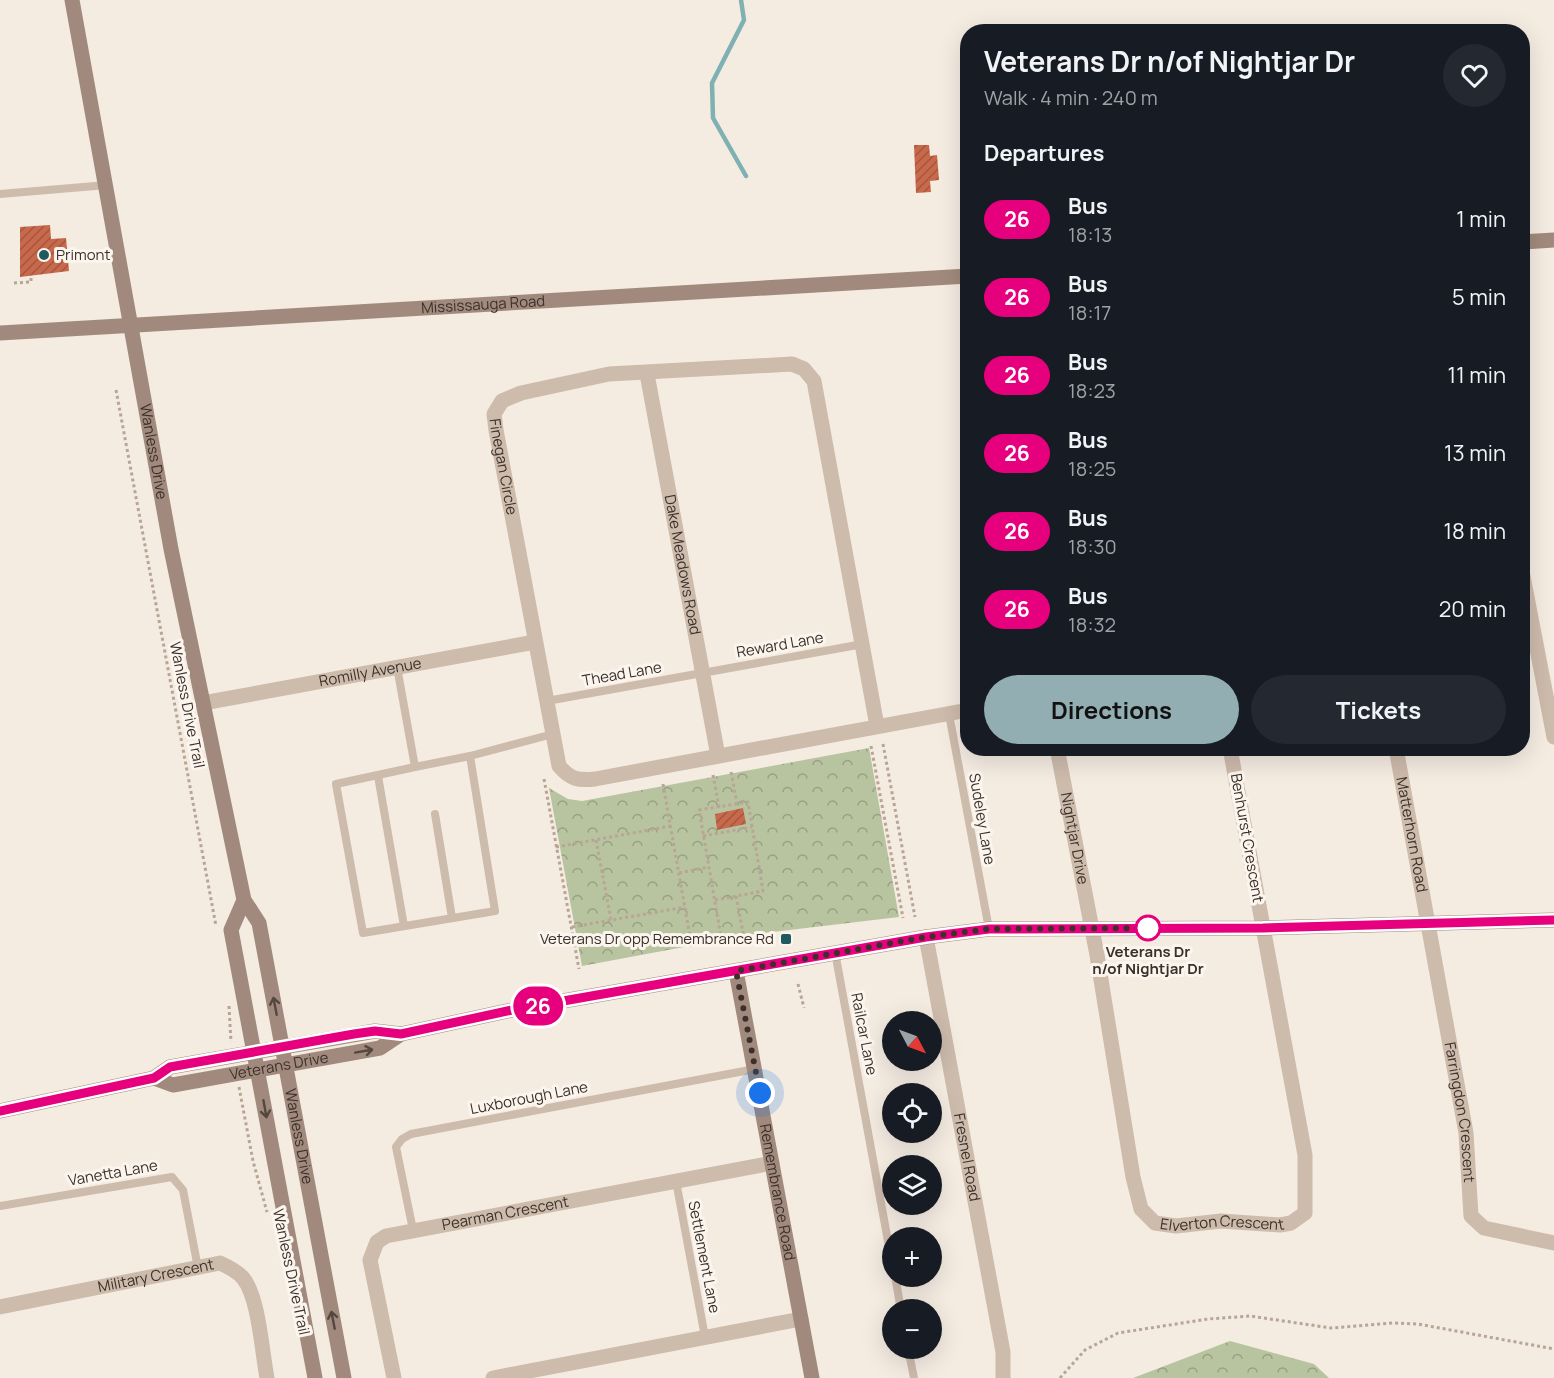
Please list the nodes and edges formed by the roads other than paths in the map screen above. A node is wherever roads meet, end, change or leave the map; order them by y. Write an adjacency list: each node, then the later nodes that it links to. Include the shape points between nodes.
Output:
1 (72, 0): 2 (street, Wanless Drive)
2 (107, 185): 3 (lane); 7 (street, Wanless Drive)
3 (0, 194)
4 (1554, 240): 5 (street)
5 (1530, 242)
6 (960, 276): 7 (street, Mississauga Road)
7 (129, 325): 8 (street, Mississauga Road); 16 (street, Wanless Drive)
8 (0, 333)
9 (647, 374): 11 (street, Finegan Circle, via 609,374 521,393 502,401 494,414); 12 (street, Finegan Circle, via 792,364 804,369 814,381); 14 (street, Dake Meadows Road)
10 (1530, 612): 21 (street)
11 (535, 642): 13 (street, Romilly Avenue); 15 (street, Finegan Circle)
12 (863, 644): 14 (lane, Reward Lane); 19 (street, Finegan Circle)
13 (397, 667): 16 (street, Romilly Avenue); 27 (lane)
14 (702, 673): 15 (lane, Thead Lane); 23 (street, Dake Meadows Road)
15 (547, 701): 20 (street, Finegan Circle)
16 (203, 703): 30 (street, Wanless Drive)
17 (960, 712): 18 (street, Finegan Circle)
18 (949, 714): 19 (street, Finegan Circle); 37 (lane, Sudeley Lane)
19 (877, 726): 23 (street, Finegan Circle)
20 (553, 734): 22 (lane); 23 (street, Finegan Circle, via 559,766 568,777 580,781)
21 (1554, 737)
22 (470, 756): 27 (lane); 31 (lane, via 495,911)
23 (718, 756)
24 (1059, 756): 35 (street, Nightjar Drive)
25 (1231, 756): 36 (street, Benhurst Crescent)
26 (1397, 756): 33 (street, Matterhorn Road)
27 (415, 768): 28 (lane)
28 (378, 776): 34 (lane); 34 (lane, via 336,784 363,933)
29 (435, 814): 31 (lane)
30 (244, 900): 42 (street, Wanless Drive, one-way to 30, via 259,923); 43 (street, Wanless Drive, via 231,930)
31 (452, 918): 34 (lane)
32 (1554, 920): 33 (street, Veterans Drive)
33 (1428, 922): 36 (street, Veterans Drive); 54 (street, Farringdon Crescent, via 1466,1133 1471,1216 1484,1228)
34 (404, 926)
35 (1091, 928): 36 (street, Veterans Drive); 36 (street, Elverton Crescent, via 1141,1209 1155,1223 1176,1226 1221,1221 1280,1225 1305,1213 1305,1155); 37 (street, Veterans Drive)
36 (1263, 928)
37 (989, 929): 38 (street, Veterans Drive)
38 (926, 937): 39 (street, Veterans Drive); 67 (street, Fresnel Road, via 1003,1352)
39 (835, 952): 40 (street, Veterans Drive); 52 (lane, Railcar Lane)
40 (736, 971): 41 (street, Veterans Drive, via 512,1010); 46 (street, Remembrance Road)
41 (401, 1034): 42 (street, Veterans Drive, via 375,1031); 44 (street, Veterans Drive, one-way to 41, via 380,1048)
42 (282, 1046): 43 (street, Veterans Drive); 44 (street, Wanless Drive)
43 (254, 1052): 45 (street, Wanless Drive); 47 (street, Veterans Drive, via 170,1067)
44 (285, 1064): 45 (street, Veterans Drive); 62 (street, Wanless Drive, one-way to 44)
45 (257, 1069): 47 (street, Veterans Drive, via 173,1085); 61 (street, Wanless Drive, one-way to 61)
46 (756, 1069): 49 (street, Remembrance Road); 53 (lane, Luxborough Lane, via 411,1134 396,1147)
47 (154, 1078): 48 (street, Veterans Drive)
48 (0, 1111)
49 (772, 1163): 50 (street, Pearman Crescent); 57 (street, Remembrance Road)
50 (676, 1181): 53 (street, Pearman Crescent); 58 (lane, Settlement Lane)
51 (0, 1206): 55 (lane, Vanetta Lane, via 172,1177 183,1190)
52 (885, 1227)
53 (413, 1230): 63 (street, Pearman Crescent, via 377,1242 370,1260)
54 (1554, 1243)
55 (198, 1268): 56 (street, Military Crescent); 60 (street, Military Crescent, via 220,1263 244,1280 251,1292)
56 (0, 1307)
57 (801, 1319): 58 (street); 65 (street, Remembrance Road)
58 (705, 1337): 64 (street)
59 (910, 1359): 66 (lane)
60 (267, 1378)
61 (315, 1378)
62 (344, 1378)
63 (394, 1378)
64 (492, 1378)
65 (812, 1378)
66 (914, 1378)
67 (1003, 1378)

